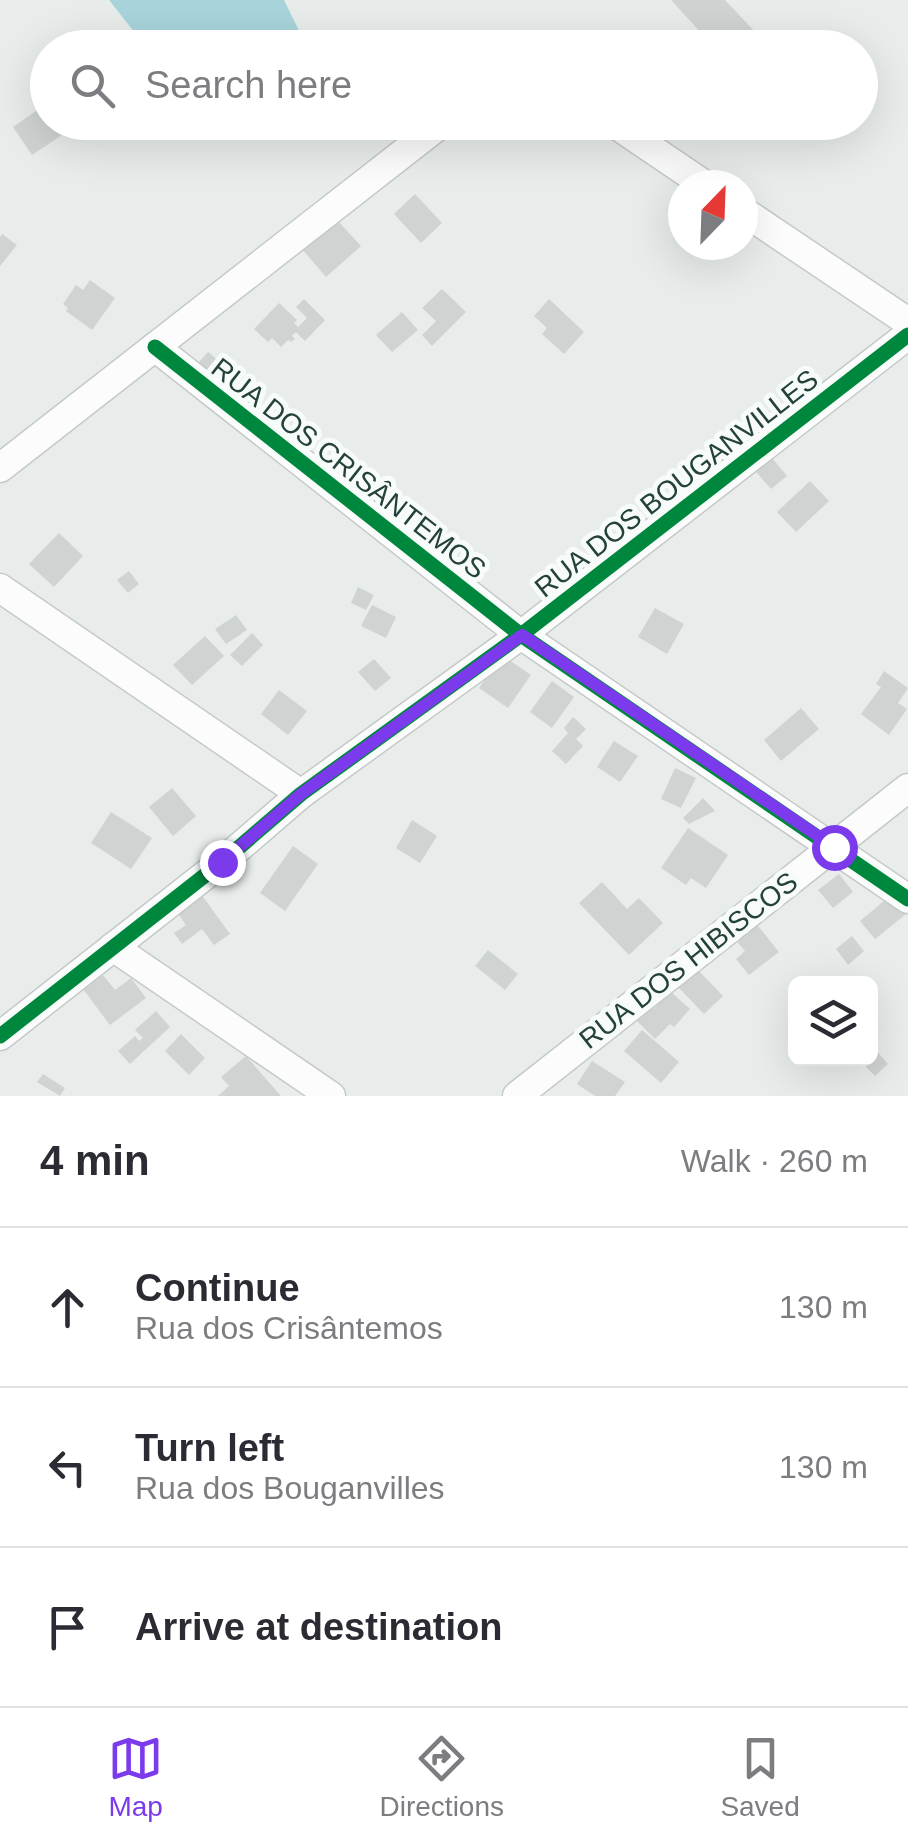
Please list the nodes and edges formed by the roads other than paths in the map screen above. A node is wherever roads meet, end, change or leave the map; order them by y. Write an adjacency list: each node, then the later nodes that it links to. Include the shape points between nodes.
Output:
1 (420, 140): 7 (street)
2 (638, 140): 3 (street)
3 (682, 170)
4 (758, 221): 5 (street)
5 (908, 322)
6 (908, 335): 10 (street, RUA DOS BOUGANVILLES)
7 (156, 347): 8 (street); 10 (street, RUA DOS CRISÂNTEMOS)
8 (0, 468)
9 (0, 588): 12 (street)
10 (522, 635): 12 (street, RUA DOS BOUGANVILLES); 13 (street, RUA DOS CRISÂNTEMOS)
11 (908, 788): 13 (street, RUA DOS HIBISCOS)
12 (301, 794): 15 (street, RUA DOS BOUGANVILLES)
13 (834, 847): 14 (street, RUA DOS CRISÂNTEMOS); 18 (street, RUA DOS HIBISCOS)
14 (908, 899)
15 (112, 946): 16 (street, RUA DOS BOUGANVILLES); 17 (street)
16 (0, 1036)
17 (331, 1096)
18 (517, 1096)

